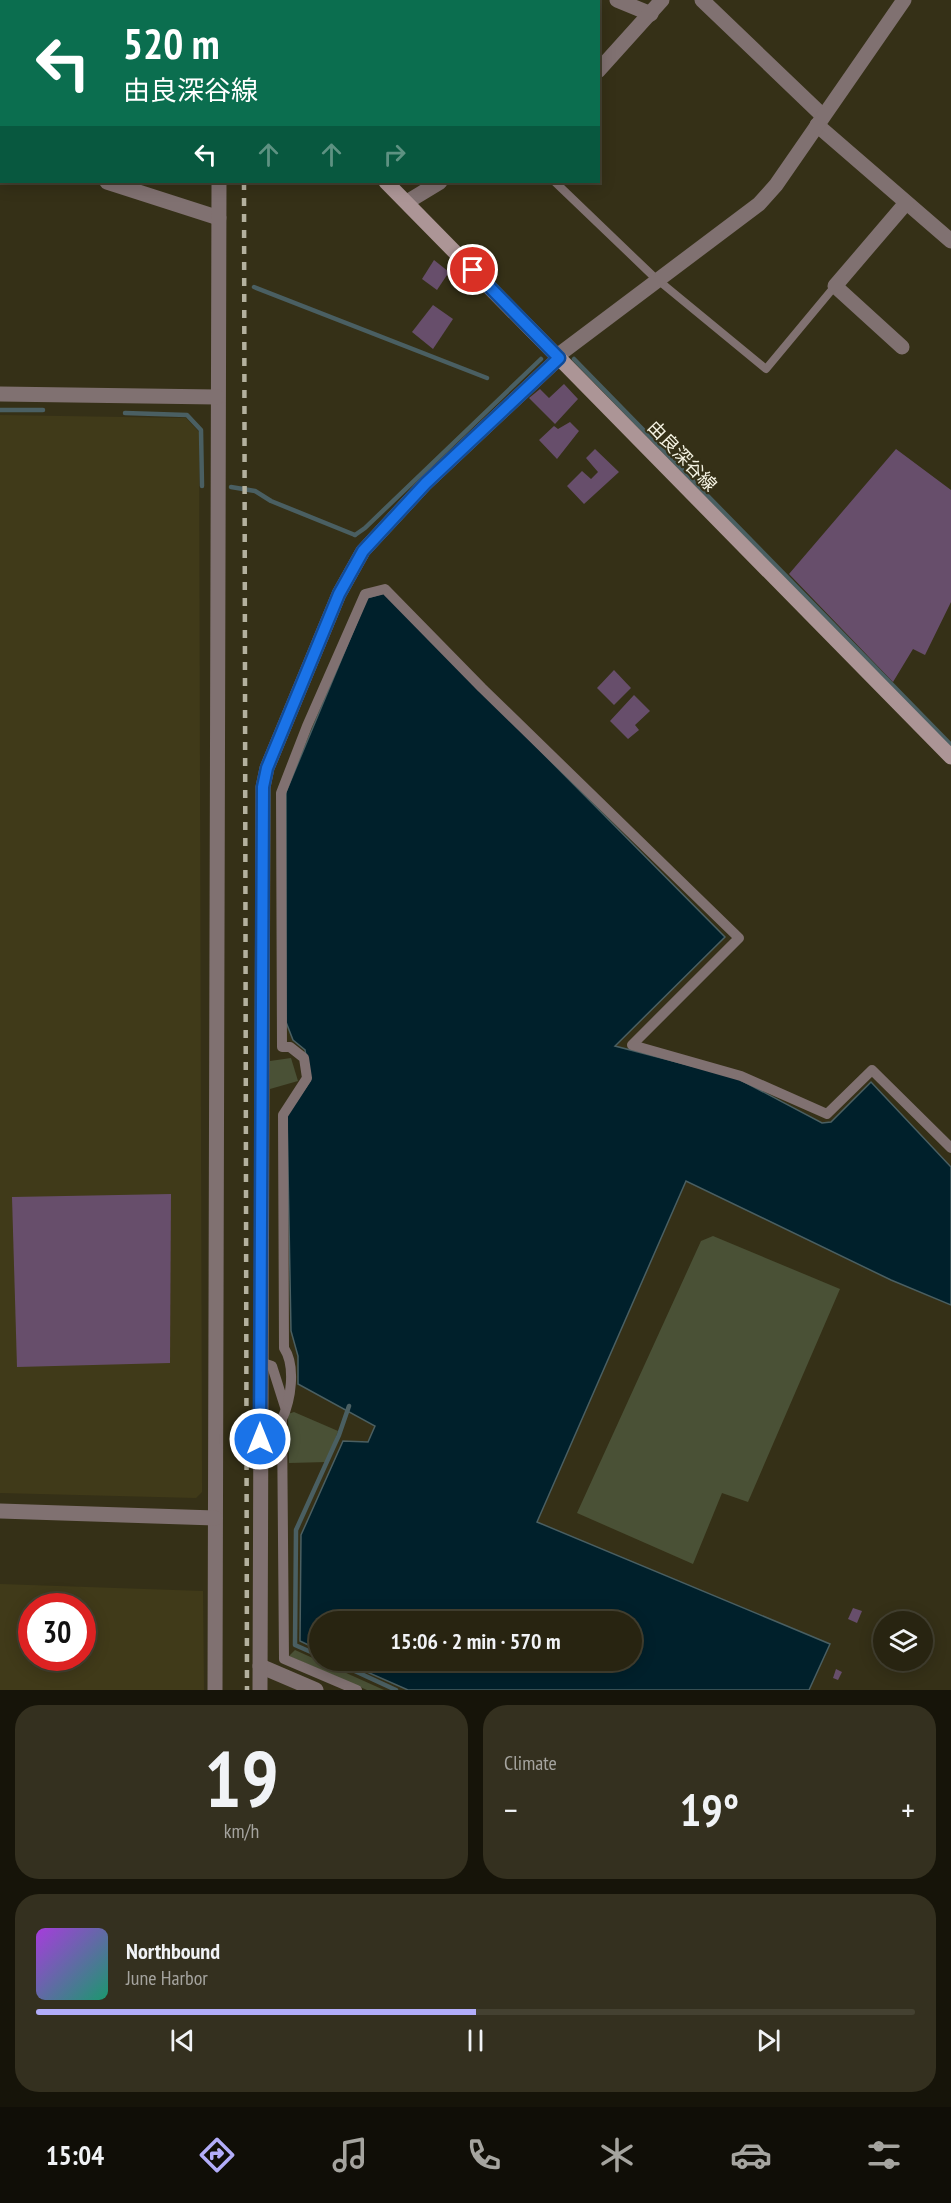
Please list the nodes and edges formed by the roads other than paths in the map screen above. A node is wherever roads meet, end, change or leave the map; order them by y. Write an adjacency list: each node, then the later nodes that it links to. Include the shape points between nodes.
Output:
1 (617, 0): 5 (street)
2 (662, 0): 5 (street)
3 (702, 0): 7 (street)
4 (904, 0): 7 (street)
5 (651, 14): 6 (street)
6 (600, 69)
7 (820, 121): 14 (street); 17 (street, via 759,204)
8 (110, 183): 15 (street)
9 (219, 183): 15 (street)
10 (387, 183): 13 (main road, 由良深谷線)
11 (438, 183): 13 (street)
12 (556, 183): 17 (lane)
13 (407, 202): 20 (main road, 由良深谷線)
14 (906, 203): 16 (street); 18 (street)
15 (219, 218): 22 (street)
16 (951, 241)
17 (657, 280): 18 (lane, via 766,369); 20 (street)
18 (836, 286): 19 (street)
19 (902, 347)
20 (558, 357): 23 (main road, 由良深谷線); 25 (street, via 426,483 363,551 339,594 267,768 263,787)
21 (0, 394): 22 (street)
22 (217, 397): 28 (street)
23 (951, 758)
24 (951, 1148): 26 (street, via 872,1070 827,1114 741,1076 632,1045 740,938 385,589 365,594 281,793 282,1047 290,1047 304,1058 308,1078 283,1115 284,1348 290,1358)
25 (260, 1362): 26 (street, via 272,1366); 29 (street)
26 (286, 1410): 33 (street, via 282,1419 284,1659)
27 (0, 1511): 28 (street)
28 (215, 1518): 30 (street)
29 (260, 1666): 31 (street); 32 (street)
30 (214, 1690)
31 (260, 1690)
32 (316, 1690)
33 (357, 1690)

